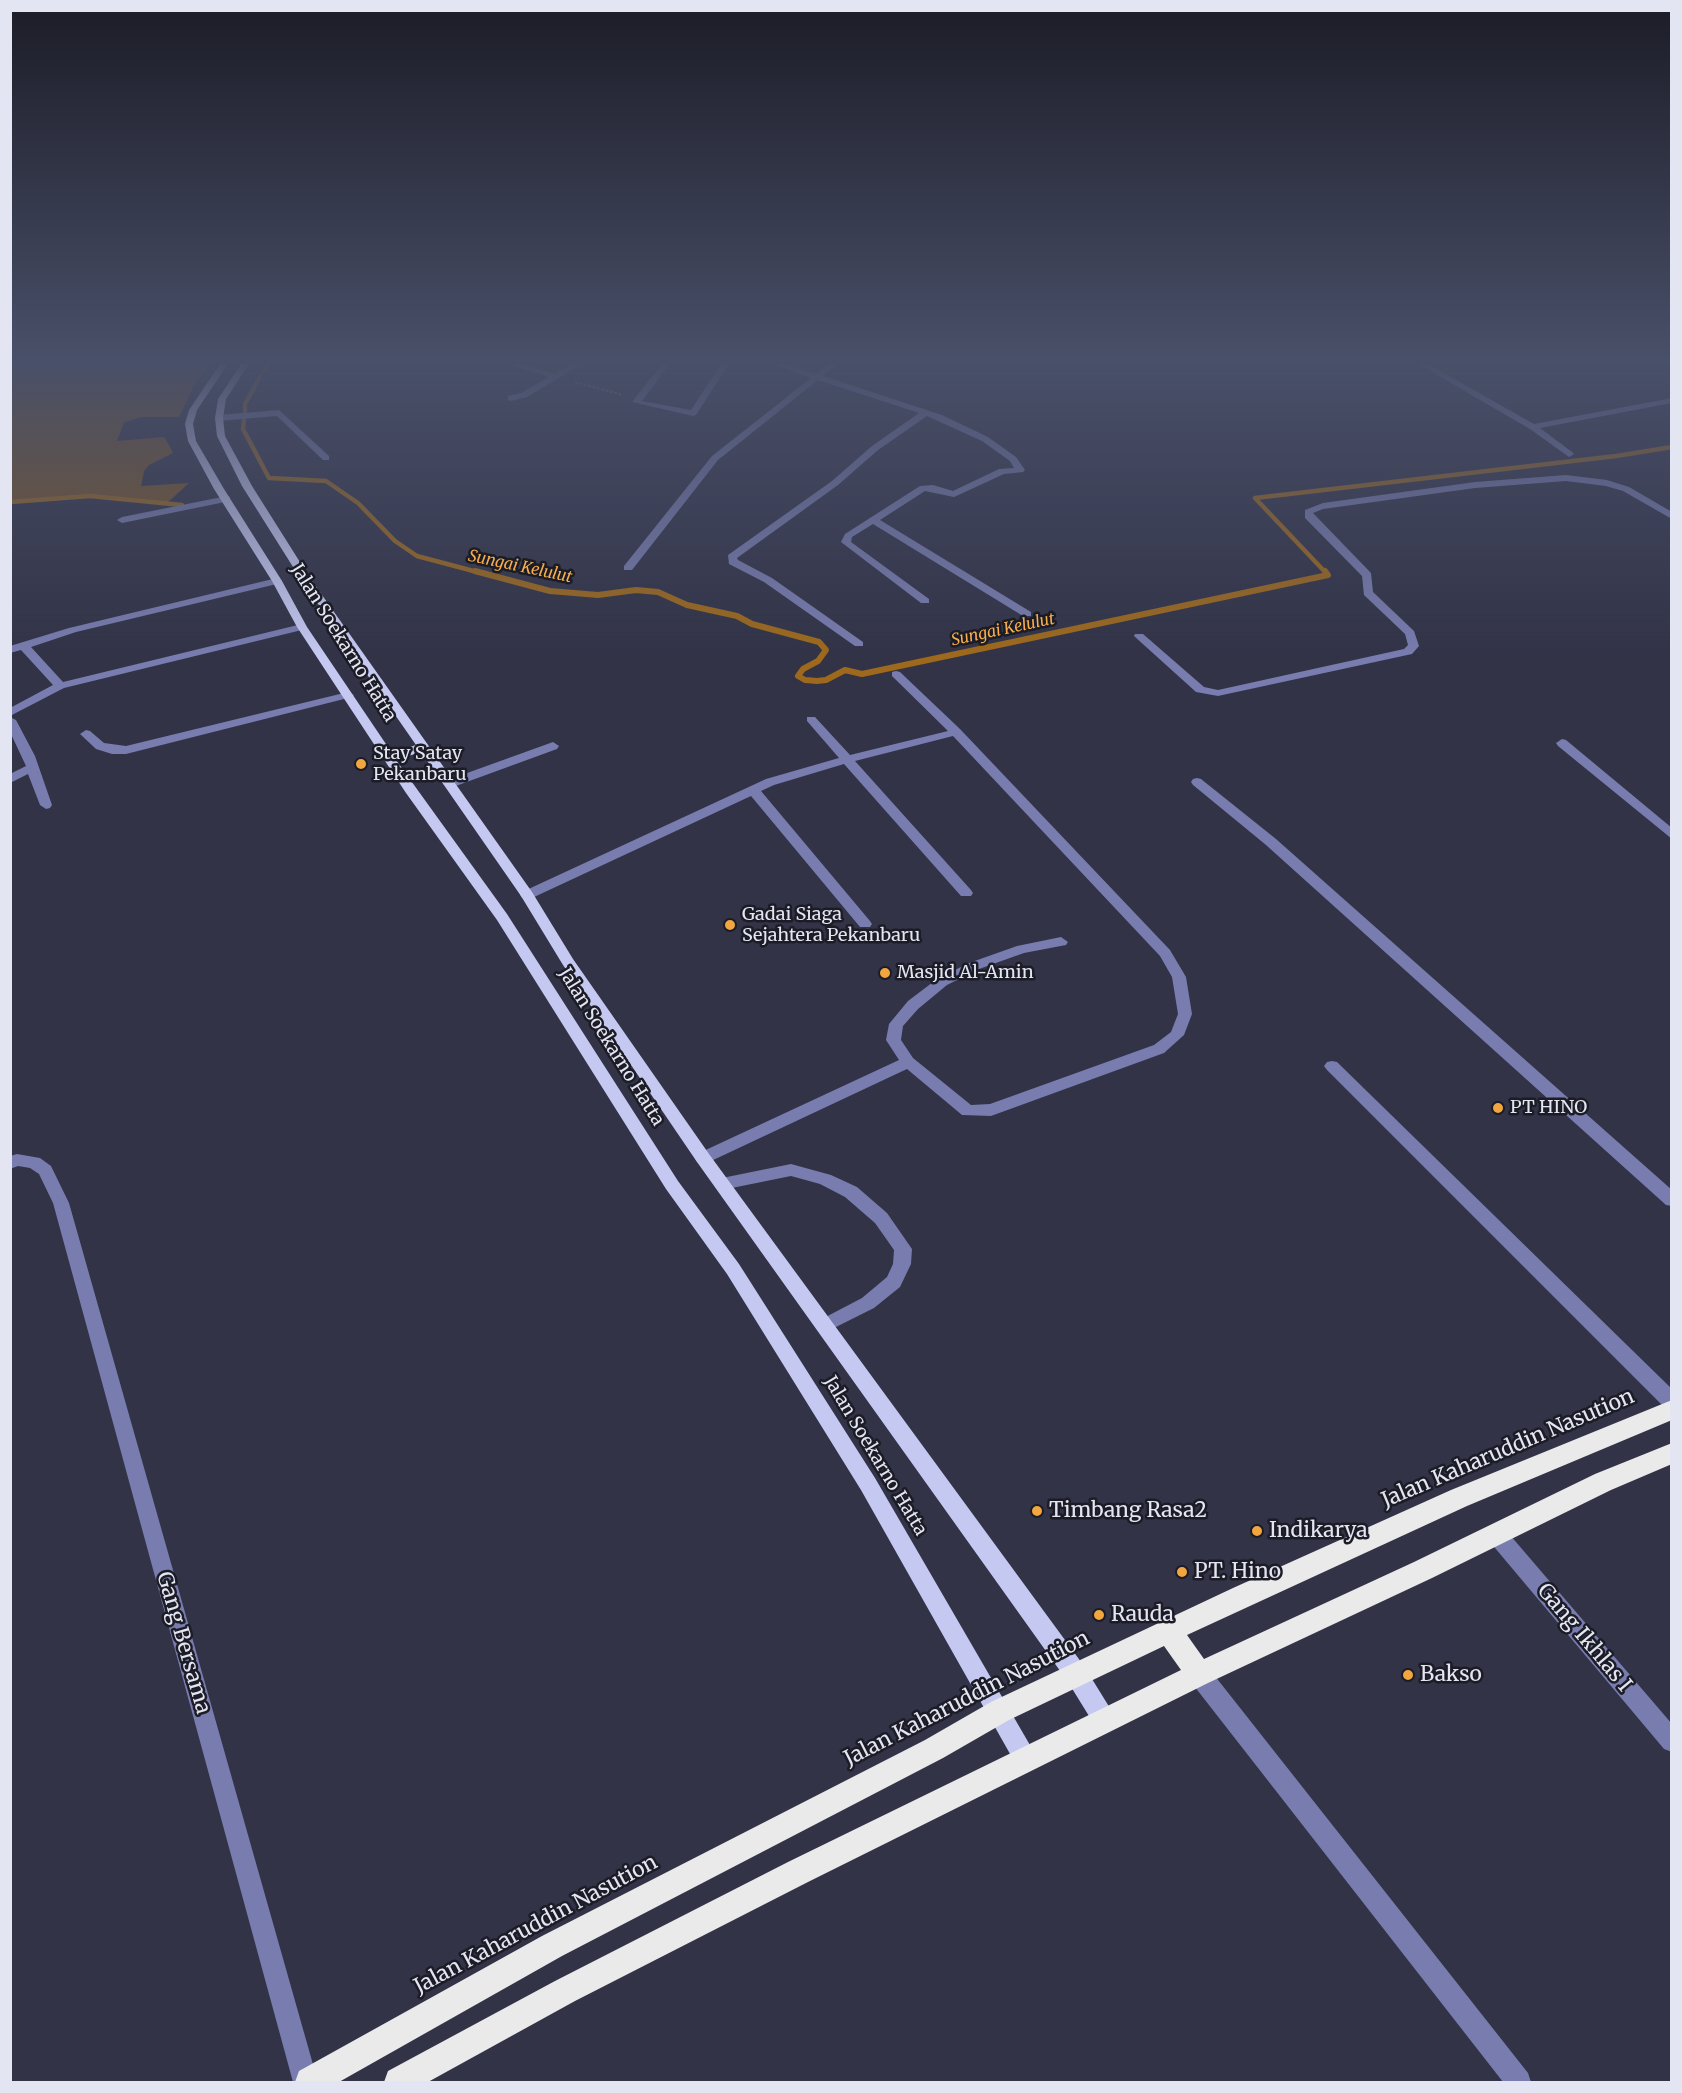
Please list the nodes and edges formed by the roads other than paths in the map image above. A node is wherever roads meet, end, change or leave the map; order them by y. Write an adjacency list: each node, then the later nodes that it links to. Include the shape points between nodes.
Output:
1 (204, 462): 6 (main road, Jalan Soekarno Hatta)
2 (234, 462): 29 (main road, Jalan Soekarno Hatta, via 305,578)
3 (712, 462): 10 (street)
4 (859, 462): 16 (street, via 732,557 733,562 768,580)
5 (1014, 462): 9 (street, via 1020,470 1002,471 954,494 923,488)
6 (227, 499): 8 (street); 11 (main road, Jalan Soekarno Hatta)
7 (1671, 516): 15 (street, via 1626,489 1566,478 1475,485 1314,508 1308,516 1367,575 1368,593 1410,633 1414,646 1408,651 1218,693 1200,690)
8 (122, 520)
9 (873, 520): 12 (street, via 848,536 846,542); 13 (street)
10 (628, 568)
11 (277, 581): 14 (main road, Jalan Soekarno Hatta); 17 (street)
12 (925, 601)
13 (1027, 614)
14 (302, 627): 20 (street); 21 (main road, Jalan Soekarno Hatta)
15 (1139, 636)
16 (859, 644)
17 (23, 645): 18 (street); 20 (street)
18 (10, 650)
19 (896, 674): 25 (street)
20 (60, 686): 22 (street)
21 (348, 695): 26 (street, via 126,750 100,746); 30 (main road, Jalan Soekarno Hatta)
22 (10, 713)
23 (811, 719): 31 (street)
24 (10, 720): 32 (street)
25 (956, 732): 31 (street); 43 (street, via 1165,953 1179,977 1185,1014 1177,1035 1160,1049 991,1110 968,1112)
26 (86, 734)
27 (1562, 743): 38 (street)
28 (553, 746): 35 (street)
29 (423, 747): 30 (main road); 35 (main road, Jalan Soekarno Hatta)
30 (389, 758): 57 (main road, Jalan Soekarno Hatta, via 502,917 672,1185 733,1269 868,1484)
31 (848, 759): 36 (street); 39 (street)
32 (32, 767): 33 (street); 37 (street)
33 (10, 779)
34 (1197, 782): 48 (street, via 1271,842)
35 (449, 784): 40 (main road, Jalan Soekarno Hatta)
36 (753, 790): 40 (street); 41 (street)
37 (46, 805)
38 (1671, 835)
39 (966, 893)
40 (527, 895): 45 (main road, Jalan Soekarno Hatta, via 568,962)
41 (865, 924)
42 (1062, 942): 43 (street, via 1022,949 942,982 896,1024 893,1040)
43 (908, 1062): 45 (street)
44 (1332, 1066): 50 (street)
45 (703, 1158): 47 (main road, Jalan Soekarno Hatta)
46 (10, 1163): 61 (street, Gang Bersama, via 34,1162 45,1170 60,1203)
47 (722, 1184): 49 (main road, Jalan Soekarno Hatta); 49 (street, via 791,1170 825,1179 851,1192 892,1233 903,1249 894,1282 868,1303)
48 (1671, 1200)
49 (824, 1326): 55 (main road, Jalan Soekarno Hatta)
50 (1671, 1402)
51 (1671, 1410): 54 (highway, Jalan Kaharuddin Nasution, via 1459,1498)
52 (1671, 1453): 53 (highway)
53 (1497, 1535): 56 (highway); 59 (street, Gang Ikhlas I)
54 (1169, 1630): 55 (highway, Jalan Kaharuddin Nasution); 56 (highway)
55 (1076, 1674): 57 (highway, Jalan Kaharuddin Nasution); 58 (main road, Jalan Soekarno Hatta)
56 (1198, 1674): 58 (highway); 63 (street)
57 (1000, 1711): 60 (main road, Jalan Soekarno Hatta); 61 (highway, Jalan Kaharuddin Nasution, via 552,1946)
58 (1105, 1721): 60 (highway)
59 (1671, 1741)
60 (1026, 1760): 62 (highway, via 596,1975)
61 (308, 2082)
62 (399, 2082)
63 (1519, 2082)

